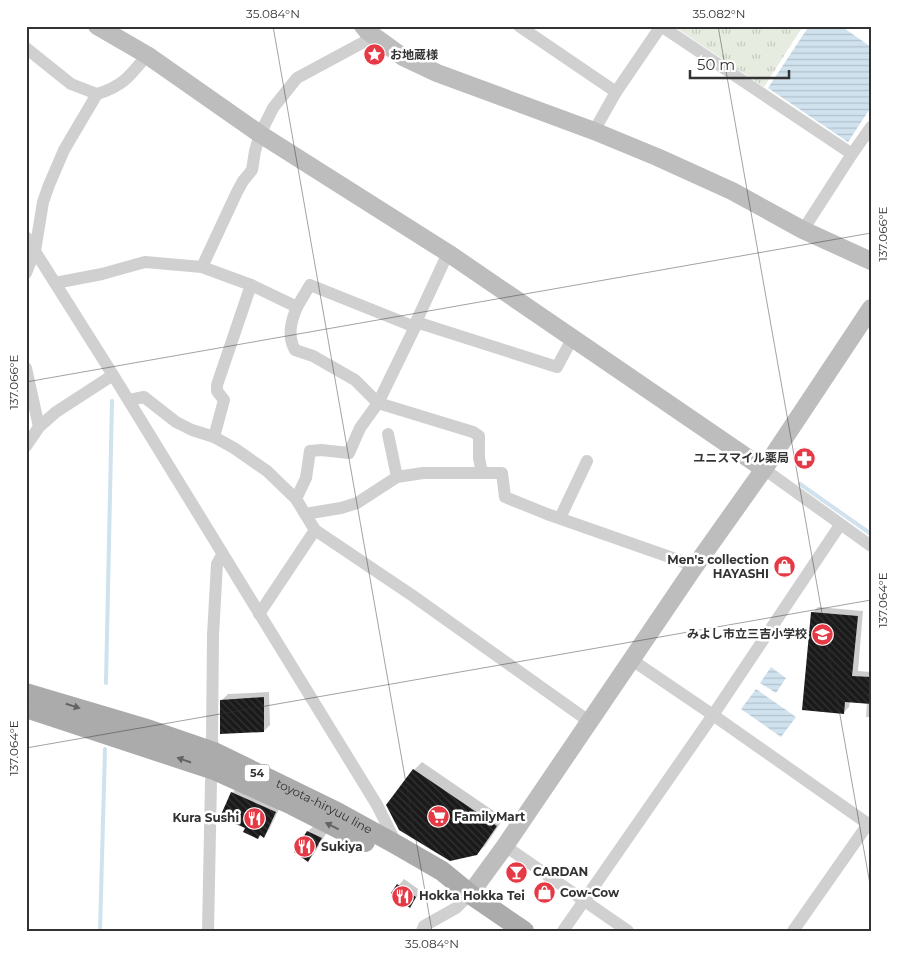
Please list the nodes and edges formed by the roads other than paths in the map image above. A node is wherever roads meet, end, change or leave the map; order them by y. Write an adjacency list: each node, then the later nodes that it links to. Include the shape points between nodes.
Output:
1 (97, 26): 5 (street)
2 (519, 26): 6 (street)
3 (369, 30): 9 (street, via 403,57 437,74); 10 (street, via 297,78 273,108)
4 (26, 48): 7 (street, via 66,81)
5 (147, 56): 7 (street, via 115,88); 10 (street)
6 (616, 92): 9 (street); 11 (street, via 661,26)
7 (97, 94): 14 (street, via 64,150 49,185)
8 (871, 127): 11 (street)
9 (594, 131): 12 (street, via 732,191)
10 (260, 134): 15 (street); 17 (street, via 252,170 237,192)
11 (852, 154): 12 (street)
12 (803, 230): 16 (street)
13 (26, 237): 14 (street)
14 (35, 251): 18 (street); 19 (street)
15 (448, 253): 23 (street); 24 (street)
16 (871, 262)
17 (202, 267): 19 (street, via 146,262); 20 (street)
18 (26, 273)
19 (55, 283): 26 (street)
20 (251, 285): 21 (street); 31 (street, via 217,385 217,391 224,400)
21 (297, 307): 23 (street, via 310,285); 28 (street, via 291,331 295,350 313,356 354,380)
22 (871, 308): 34 (street)
23 (416, 324): 24 (street, via 557,368); 28 (street)
24 (573, 337): 34 (street)
25 (26, 368): 29 (street)
26 (113, 374): 27 (street); 29 (street, via 56,412)
27 (129, 400): 31 (street, via 144,397 176,422); 43 (street)
28 (378, 404): 35 (street, via 473,432 478,436); 37 (street, via 360,428 349,452 310,451 306,478)
29 (39, 428): 32 (street)
30 (388, 434): 36 (street)
31 (214, 437): 37 (street, via 267,471)
32 (26, 446)
33 (587, 461): 39 (street)
34 (764, 469): 40 (street); 44 (street)
35 (482, 473): 36 (street); 39 (street, via 502,472 505,497)
36 (397, 476): 38 (street, via 357,503)
37 (296, 499): 38 (street)
38 (305, 514): 41 (street)
39 (560, 518): 44 (street, via 684,562)
40 (840, 525): 42 (street); 49 (street)
41 (315, 530): 45 (street); 50 (street)
42 (871, 546)
43 (222, 555): 45 (street); 51 (street, via 217,564 213,635)
44 (693, 569): 46 (street)
45 (259, 614): 53 (street, via 377,805)
46 (632, 660): 49 (street); 50 (street)
47 (26, 692): 51 (main road, toyota-hiryuu line / 54, one-way to 51, via 144,728)
48 (26, 708): 51 (main road, toyota-hiryuu line / 54, one-way to 48)
49 (713, 715): 52 (street); 56 (street)
50 (590, 722): 54 (street)
51 (214, 761): 53 (main road, toyota-hiryuu line / 54, via 337,812); 55 (main road, toyota-hiryuu line / 54, one-way to 51, via 437,882); 57 (street)
52 (869, 825): 62 (street)
53 (397, 845): 55 (main road, toyota-hiryuu line / 54, via 442,871)
54 (505, 846): 55 (street); 56 (street)
55 (470, 894): 58 (street, via 456,908 424,926); 59 (main road, toyota-hiryuu line / 54)
56 (584, 900): 60 (street); 61 (street)
57 (208, 931)
58 (422, 931)
59 (524, 931)
60 (563, 931)
61 (628, 931)
62 (793, 931)

